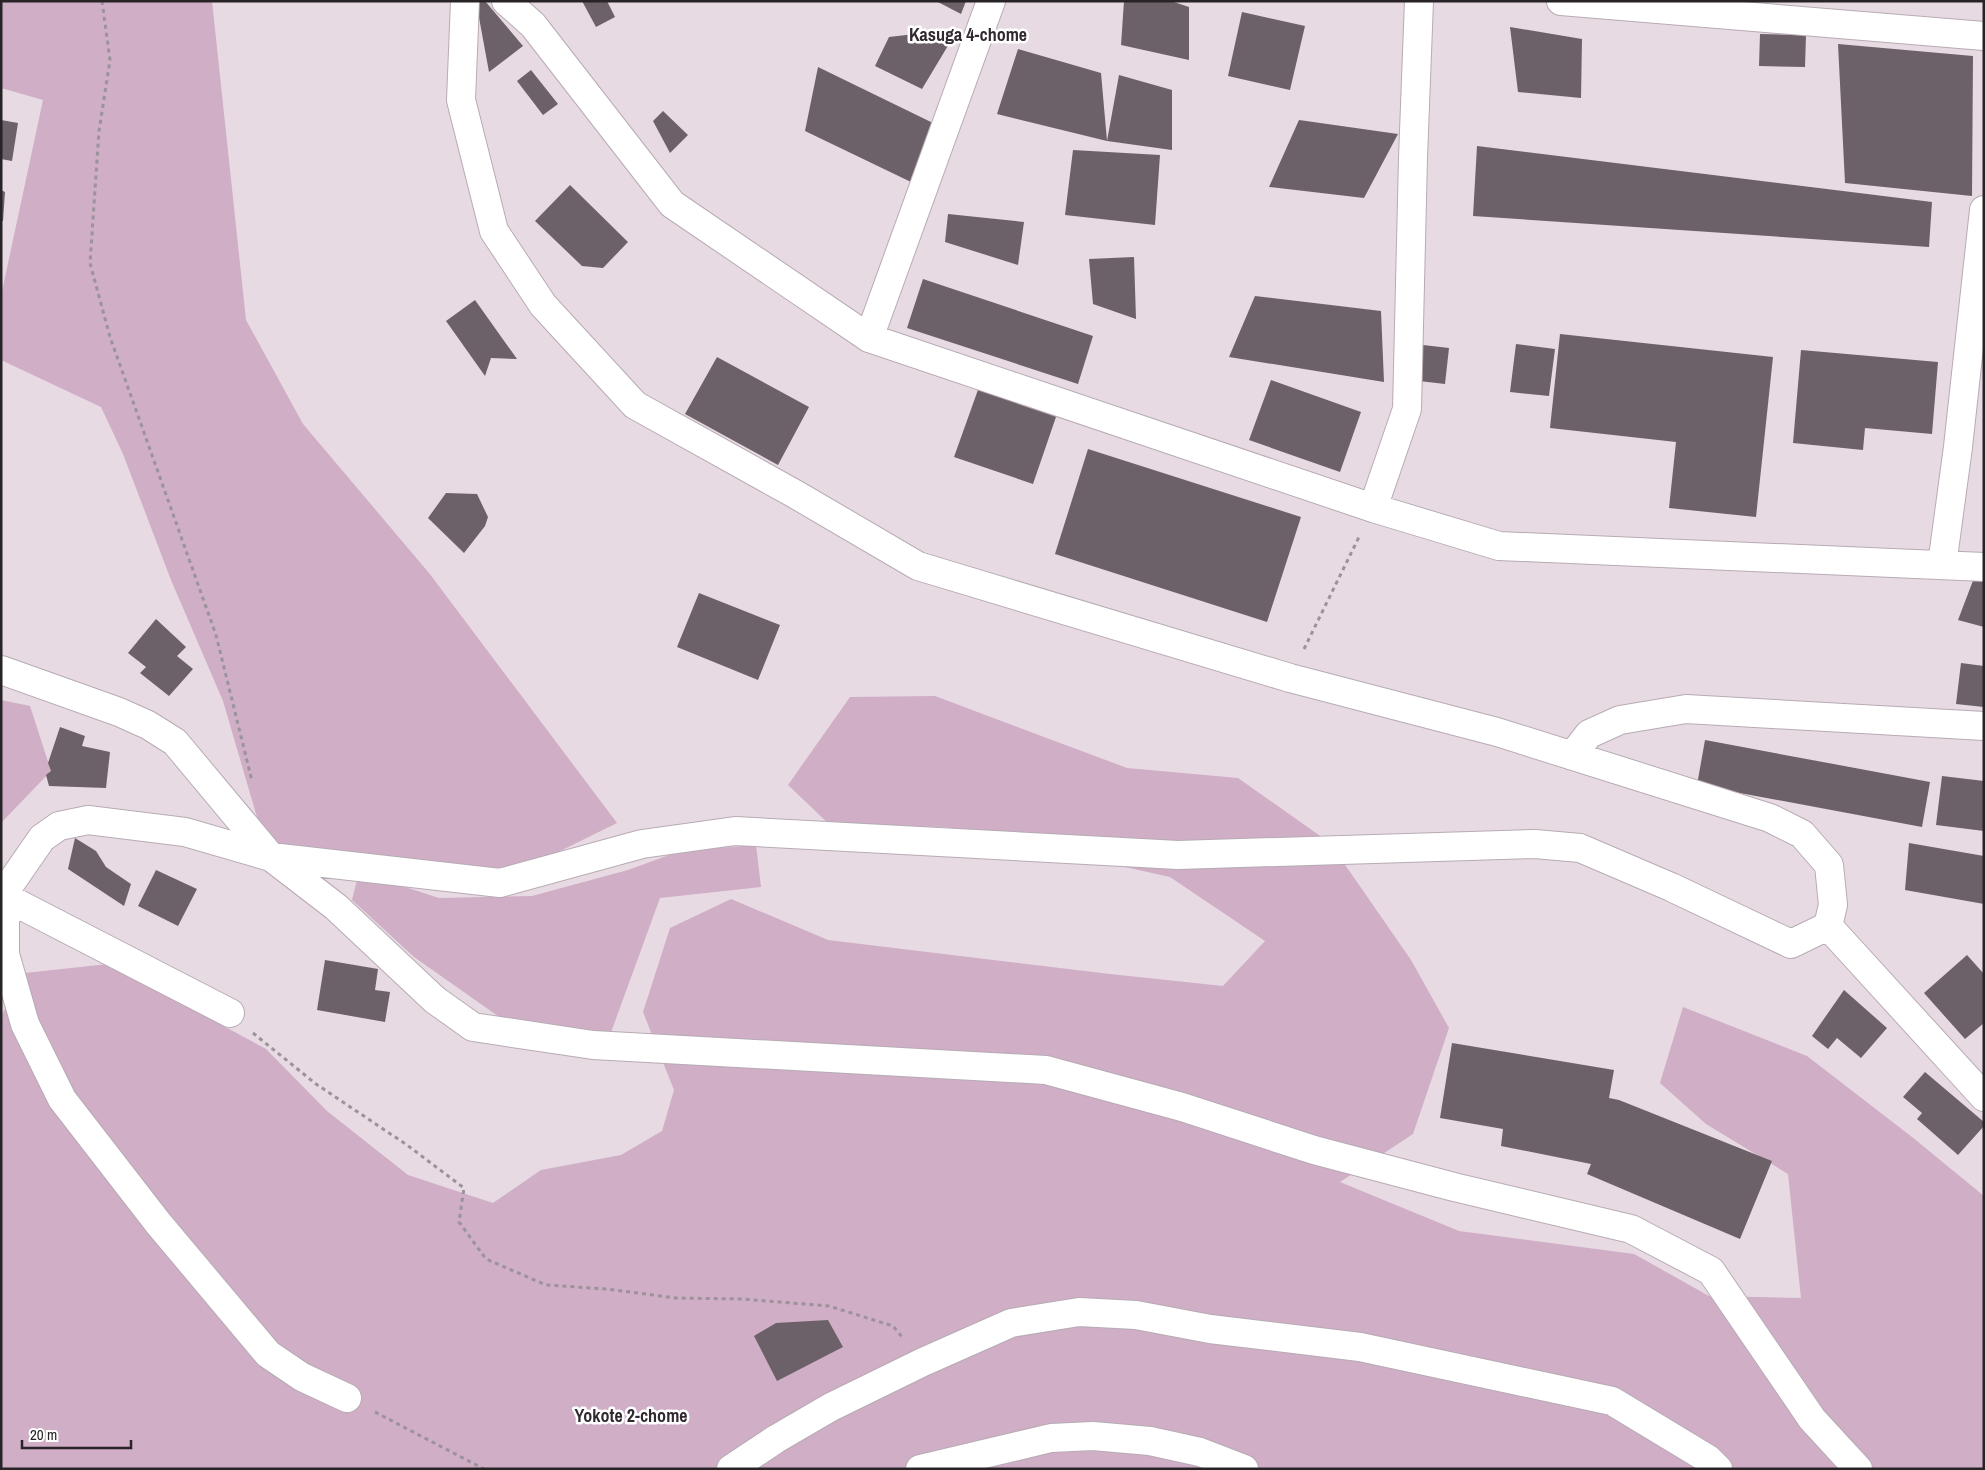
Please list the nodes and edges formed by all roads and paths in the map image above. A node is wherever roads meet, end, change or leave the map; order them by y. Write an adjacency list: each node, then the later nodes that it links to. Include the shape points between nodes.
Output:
1 (102, 1): 18 (path, via 110,60 99,131 90,263 110,337 216,635)
2 (464, 1): 15 (street, via 462,100 494,231 544,305 634,405 918,566)
3 (506, 1): 10 (street, via 533,25 672,204)
4 (991, 1): 10 (street)
5 (1419, 1): 11 (street, via 1407,409)
6 (1561, 1): 7 (street)
7 (1984, 36)
8 (1984, 210): 9 (street)
9 (1982, 245): 12 (street)
10 (869, 338): 11 (street)
11 (1373, 508): 12 (street, via 1499,546); 15 (path)
12 (1942, 565): 13 (street)
13 (1984, 567)
14 (1, 670): 19 (street, via 119,712 175,742)
15 (1290, 678): 17 (street, via 1497,732)
16 (1984, 726): 17 (street, via 1686,709 1620,720 1590,734)
17 (1572, 756): 21 (street, via 1770,818 1802,834 1829,865 1833,905)
18 (254, 789)
19 (271, 857): 20 (street, via 185,832 88,820 59,826 42,838 8,887); 21 (street, via 500,883 642,844 735,831 1178,855 1535,844 1580,848 1791,944); 31 (street, via 336,907 435,1000 473,1027 593,1045 1046,1070 1182,1107 1314,1150 1630,1229 1711,1271 1812,1419)
20 (5, 897): 22 (street); 25 (street, via 5,954 24,1024 62,1098 153,1216 268,1354 302,1377)
21 (1828, 926): 23 (street)
22 (230, 1014): 24 (path, via 316,1084 464,1188 459,1222 486,1259 546,1285 676,1298 829,1306 893,1326)
23 (1984, 1098)
24 (923, 1362): 27 (street, via 831,1407); 30 (street, via 1011,1323 1079,1312 1136,1315 1210,1329 1360,1347 1612,1401 1708,1459)
25 (348, 1398): 26 (path)
26 (484, 1469)
27 (732, 1469)
28 (920, 1469): 29 (street, via 1051,1438 1094,1436 1150,1440 1200,1452)
29 (1244, 1469)
30 (1718, 1469)
31 (1858, 1469)

